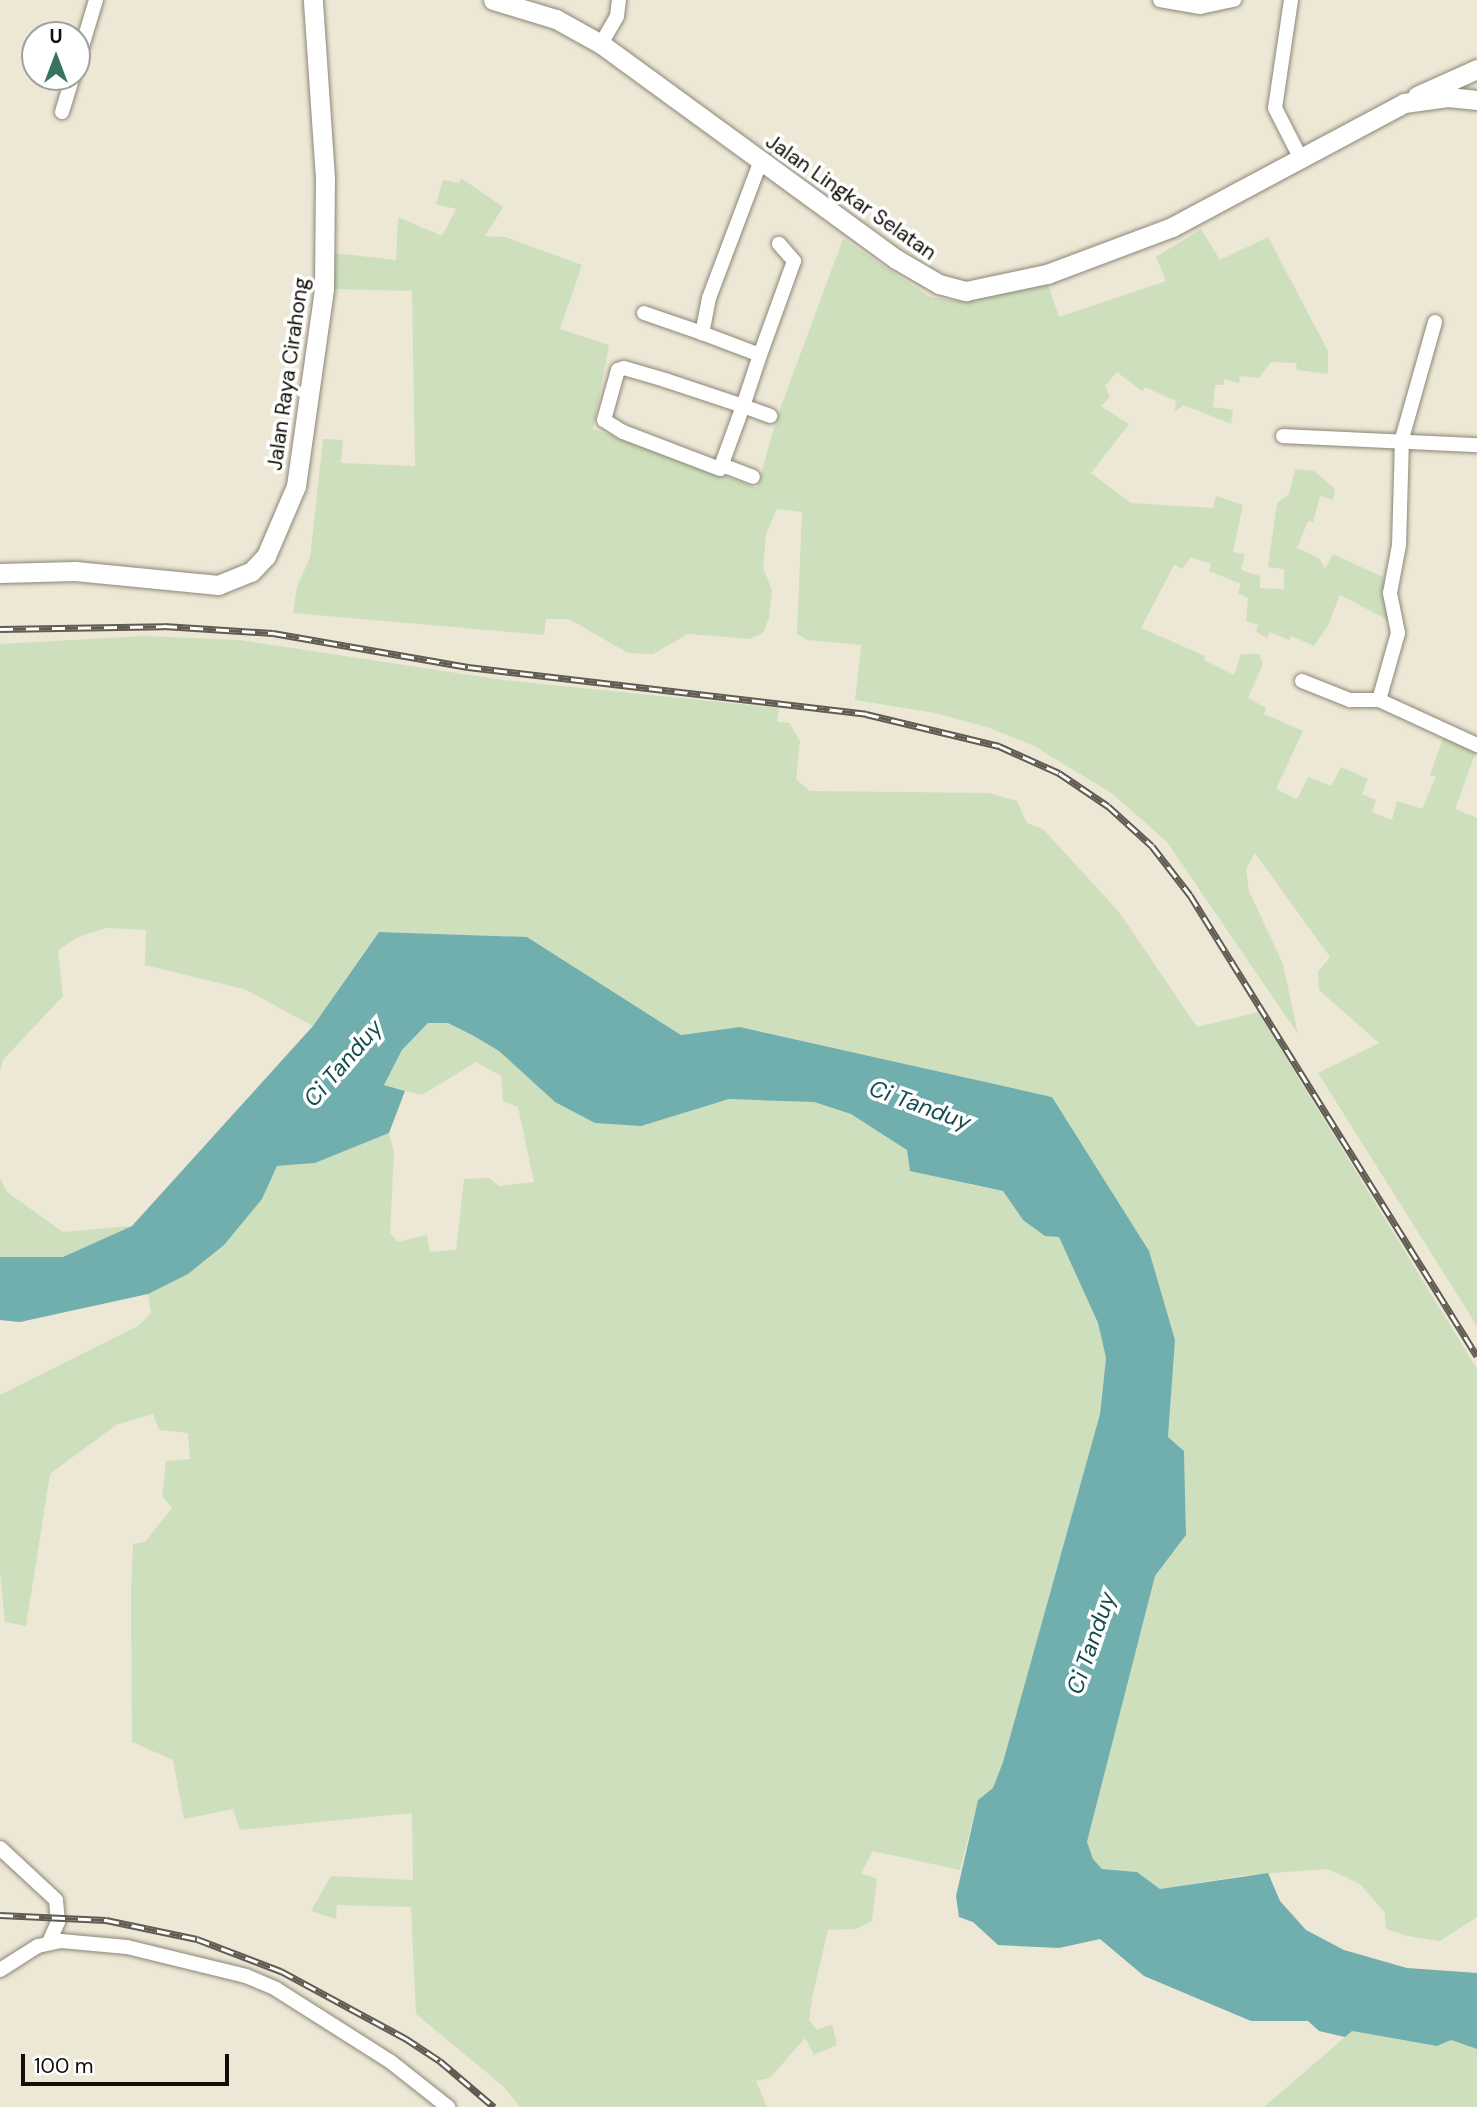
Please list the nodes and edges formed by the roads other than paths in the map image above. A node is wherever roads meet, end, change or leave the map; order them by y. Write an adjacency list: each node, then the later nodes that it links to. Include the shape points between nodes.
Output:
1 (96, 0): 8 (street)
2 (313, 0): 29 (street, Jalan Raya Cirahong, via 326,202 324,289 296,486 266,556 251,572 218,584 87,572)
3 (493, 0): 9 (street, Jalan Lingkar Selatan, via 556,19)
4 (619, 0): 9 (street, via 617,16)
5 (1160, 0): 6 (street, via 1200,7)
6 (1234, 0)
7 (1291, 0): 15 (street, via 1275,108)
8 (90, 21)
9 (601, 44): 16 (street, Jalan Lingkar Selatan)
10 (1477, 69): 13 (street)
11 (68, 91): 14 (street)
12 (1477, 100): 13 (street, Jalan Lingkar Selatan, via 1448,97)
13 (1404, 103): 15 (street, Jalan Lingkar Selatan)
14 (62, 111)
15 (1300, 157): 16 (street, Jalan Lingkar Selatan, via 1172,227 1047,274 966,291 939,284 896,259)
16 (760, 163): 20 (street, via 709,298)
17 (779, 244): 21 (street, via 794,261)
18 (644, 313): 20 (street)
19 (1435, 322): 25 (street)
20 (702, 332): 21 (street)
21 (760, 355): 22 (street)
22 (743, 406): 23 (street); 27 (street); 27 (street, via 624,368 618,370 605,405 606,425 699,462 720,469)
23 (770, 416)
24 (1283, 436): 25 (street)
25 (1402, 439): 26 (street); 31 (street, via 1399,545 1390,593 1398,633)
26 (1477, 445)
27 (722, 465): 28 (street)
28 (753, 477)
29 (0, 573)
30 (1302, 681): 31 (street, via 1350,700)
31 (1379, 700): 32 (street)
32 (1477, 745)
33 (0, 1847): 34 (street, via 56,1900 58,1922)
34 (49, 1942): 35 (street); 36 (street, via 127,1947 260,1981 391,2062)
35 (0, 1970)
36 (448, 2107)

